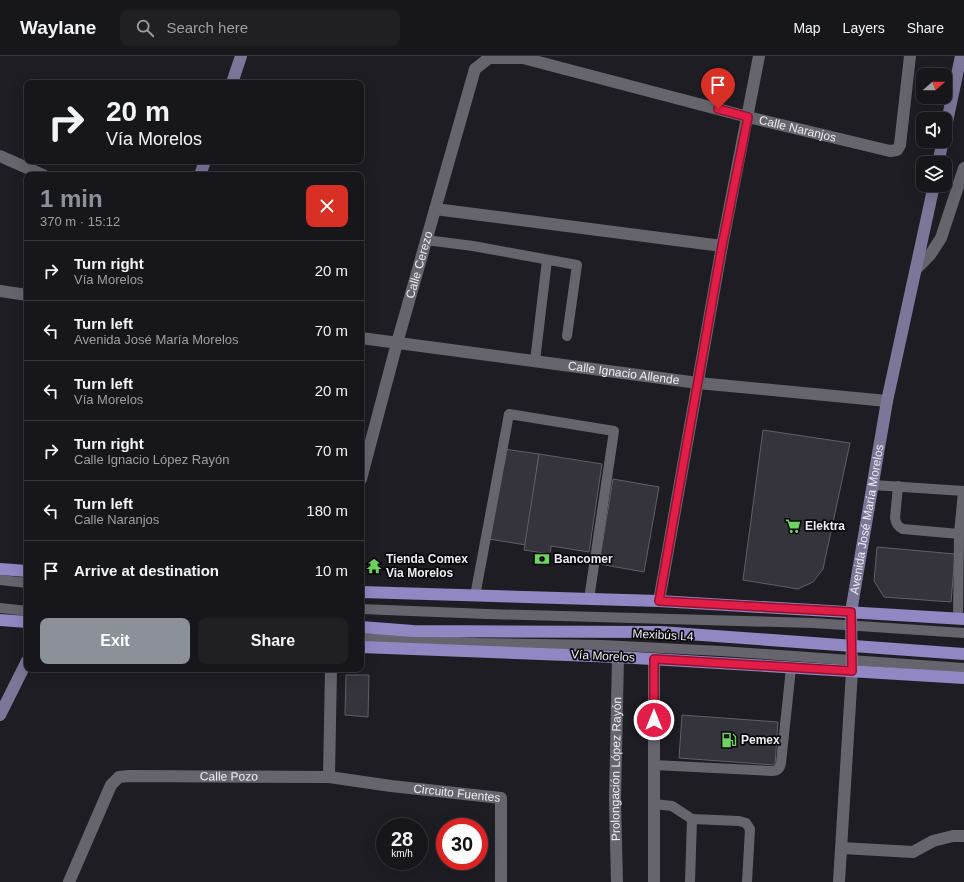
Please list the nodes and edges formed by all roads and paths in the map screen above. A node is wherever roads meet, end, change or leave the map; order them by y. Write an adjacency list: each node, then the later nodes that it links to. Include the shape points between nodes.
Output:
1 (241, 56): 6 (main road)
2 (759, 56): 8 (street)
3 (910, 56): 8 (street, Calle Naranjos, via 900,145 897,150 890,151)
4 (961, 56): 7 (main road)
5 (490, 58): 8 (street, Calle Naranjos, via 524,58); 13 (street, Calle Cerezo, via 475,69)
6 (233, 80)
7 (949, 112)
8 (748, 117): 15 (street)
9 (0, 156): 11 (street)
10 (964, 168): 17 (street, via 941,238 930,255)
11 (36, 172)
12 (932, 192): 17 (main road, Avenida José María Morelos)
13 (435, 210): 14 (street, Calle Cerezo); 15 (street)
14 (426, 240): 16 (lane); 22 (street, Calle Cerezo)
15 (722, 246): 24 (street)
16 (547, 260): 20 (lane, via 577,265); 23 (lane)
17 (916, 269): 25 (main road, Avenida José María Morelos)
18 (0, 291): 19 (street)
19 (24, 295)
20 (567, 336)
21 (364, 338): 22 (street, Calle Ignacio Allende)
22 (397, 343): 23 (street, Calle Ignacio Allende); 26 (street, Calle Cerezo)
23 (535, 361): 24 (street, Calle Ignacio Allende)
24 (698, 383): 25 (street, Calle Ignacio Allende); 38 (street)
25 (888, 401): 27 (main road, Avenida José María Morelos)
26 (364, 469)
27 (873, 485): 28 (lane); 42 (main road, Avenida José María Morelos)
28 (898, 486): 29 (lane); 30 (lane, via 895,518 900,528)
29 (963, 491): 30 (lane)
30 (959, 534): 43 (lane)
31 (0, 569): 32 (main road)
32 (24, 571)
33 (0, 580): 34 (lane)
34 (24, 583)
35 (364, 592): 36 (main road)
36 (475, 596): 37 (main road); 37 (lane, via 509,414 614,431)
37 (589, 599): 38 (main road)
38 (659, 601): 42 (main road)
39 (0, 608): 41 (lane)
40 (364, 609): 46 (lane, Mexibús L4)
41 (24, 611)
42 (851, 612): 43 (main road); 46 (main road, Avenida José María Morelos)
43 (961, 619)
44 (0, 620): 45 (main road)
45 (24, 622)
46 (851, 626): 48 (lane, Mexibús L4); 54 (main road, Avenida José María Morelos)
47 (364, 627): 51 (main road, via 413,631 660,632)
48 (964, 633)
49 (364, 638): 54 (lane, Mexibús L4, via 721,651)
50 (364, 647): 52 (main road, Vía Morelos)
51 (964, 654)
52 (618, 657): 53 (main road, Vía Morelos); 69 (street, Prolongación López Rayón, via 615,800)
53 (654, 659): 56 (main road, Vía Morelos); 61 (street)
54 (852, 665): 56 (main road, Vía Morelos); 57 (lane, Mexibús L4); 59 (main road, Vía Morelos); 66 (street, Avenida José María Morelos)
55 (24, 667): 60 (main road)
56 (791, 668): 61 (lane, via 778,769 772,771)
57 (964, 668)
58 (331, 672): 62 (street)
59 (964, 678)
60 (0, 715)
61 (654, 765): 63 (street)
62 (329, 778): 67 (street, Calle Pozo, via 119,777 111,785); 68 (street, Circuito Fuentes, via 501,798)
63 (654, 804): 64 (lane, via 672,806); 70 (street)
64 (692, 820): 71 (lane); 72 (lane, via 746,823 750,830)
65 (964, 836): 66 (street, via 933,841 913,852)
66 (842, 848): 73 (street, Avenida José María Morelos)
67 (69, 882)
68 (501, 882)
69 (617, 882)
70 (654, 882)
71 (690, 882)
72 (747, 882)
73 (839, 882)

